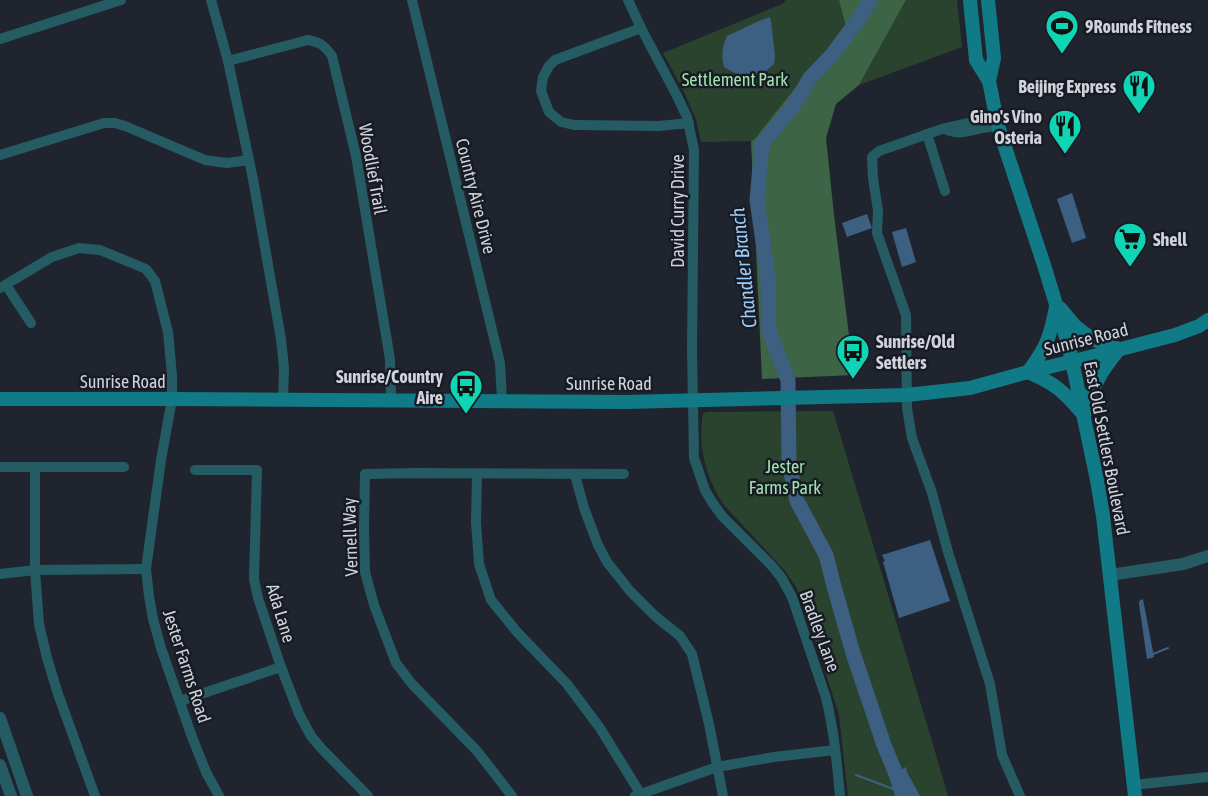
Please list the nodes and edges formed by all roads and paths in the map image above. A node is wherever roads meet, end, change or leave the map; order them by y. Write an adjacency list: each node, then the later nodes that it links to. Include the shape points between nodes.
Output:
1 (121, 0): 8 (street)
2 (211, 0): 9 (street)
3 (412, 0): 30 (street, Country Aire Drive, via 500,363)
4 (628, 0): 7 (street, David Curry Drive)
5 (970, 0): 10 (main road, East Old Settlers Boulevard, via 976,60)
6 (987, 0): 10 (main road, East Old Settlers Boulevard, via 994,58)
7 (640, 28): 12 (street, David Curry Drive); 12 (street, via 555,60 545,72 541,86 549,112 561,122 574,125)
8 (0, 39)
9 (228, 61): 15 (street); 28 (street, Woodlief Trail, via 308,40 320,43 332,56 356,156 389,353)
10 (989, 81): 11 (main road, East Old Settlers Boulevard)
11 (997, 121): 13 (street); 18 (main road, East Old Settlers Boulevard)
12 (689, 123): 29 (street, David Curry Drive, via 694,150)
13 (927, 134): 16 (street); 24 (street, via 872,157 877,233 906,315)
14 (0, 155): 15 (street, via 115,123 205,160)
15 (249, 160): 27 (street, via 281,339)
16 (945, 191)
17 (3, 286): 20 (street); 26 (street, Jester Farms Road, via 52,257 79,248 100,250 146,269 155,281 168,332)
18 (1056, 304): 21 (main road, via 1092,339); 22 (main road, East Old Settlers Boulevard); 23 (main road, via 1051,334)
19 (1208, 321): 21 (main road, Sunrise Road, via 1175,335)
20 (31, 323)
21 (1119, 349): 22 (main road, Sunrise Road); 31 (main road, via 1098,376)
22 (1072, 362): 23 (main road, Sunrise Road); 31 (main road, East Old Settlers Boulevard)
23 (1028, 372): 24 (main road, Sunrise Road, via 970,388); 31 (main road, via 1058,387)
24 (907, 394): 29 (main road, Sunrise Road); 61 (street, via 912,438 990,684 1002,755)
25 (0, 399): 26 (main road, Sunrise Road)
26 (172, 399): 27 (main road, Sunrise Road); 40 (street, Jester Farms Road)
27 (283, 400): 28 (main road, Sunrise Road)
28 (391, 400): 30 (main road, Sunrise Road)
29 (692, 400): 30 (main road, Sunrise Road); 47 (street, Bradley Lane, via 694,458 705,490 722,516 781,577 792,597 826,698)
30 (502, 401)
31 (1084, 416): 43 (main road, East Old Settlers Boulevard)
32 (0, 467): 33 (street)
33 (35, 467): 34 (street); 41 (street)
34 (124, 467)
35 (195, 470): 44 (street, Ada Lane, via 257,470 254,579)
36 (477, 474): 38 (street, Vernell Way); 52 (street, via 479,564 491,600 567,684 600,728); 58 (street, Vernell Way, via 365,474 365,572 396,663)
37 (624, 474): 38 (street, Vernell Way)
38 (575, 475): 49 (street, via 587,517 607,562 630,591 680,636 692,654)
39 (1208, 556): 43 (street, via 1183,564)
40 (146, 569): 41 (street); 45 (street, Jester Farms Road, via 153,619)
41 (35, 570): 42 (street); 55 (street, via 39,624 47,658)
42 (0, 574)
43 (1110, 575): 51 (main road, East Old Settlers Boulevard)
44 (281, 667): 45 (street); 57 (street, Ada Lane, via 311,736)
45 (180, 701): 56 (street, Jester Farms Road)
46 (0, 718): 54 (street)
47 (835, 750): 49 (street); 60 (street, Bradley Lane)
48 (0, 765): 53 (street)
49 (717, 767): 52 (street); 59 (street)
50 (1208, 777): 51 (street)
51 (1134, 791)
52 (637, 795)
53 (11, 796)
54 (27, 796)
55 (95, 796)
56 (219, 796)
57 (368, 796)
58 (512, 796)
59 (723, 796)
60 (840, 796)
61 (1020, 796)

